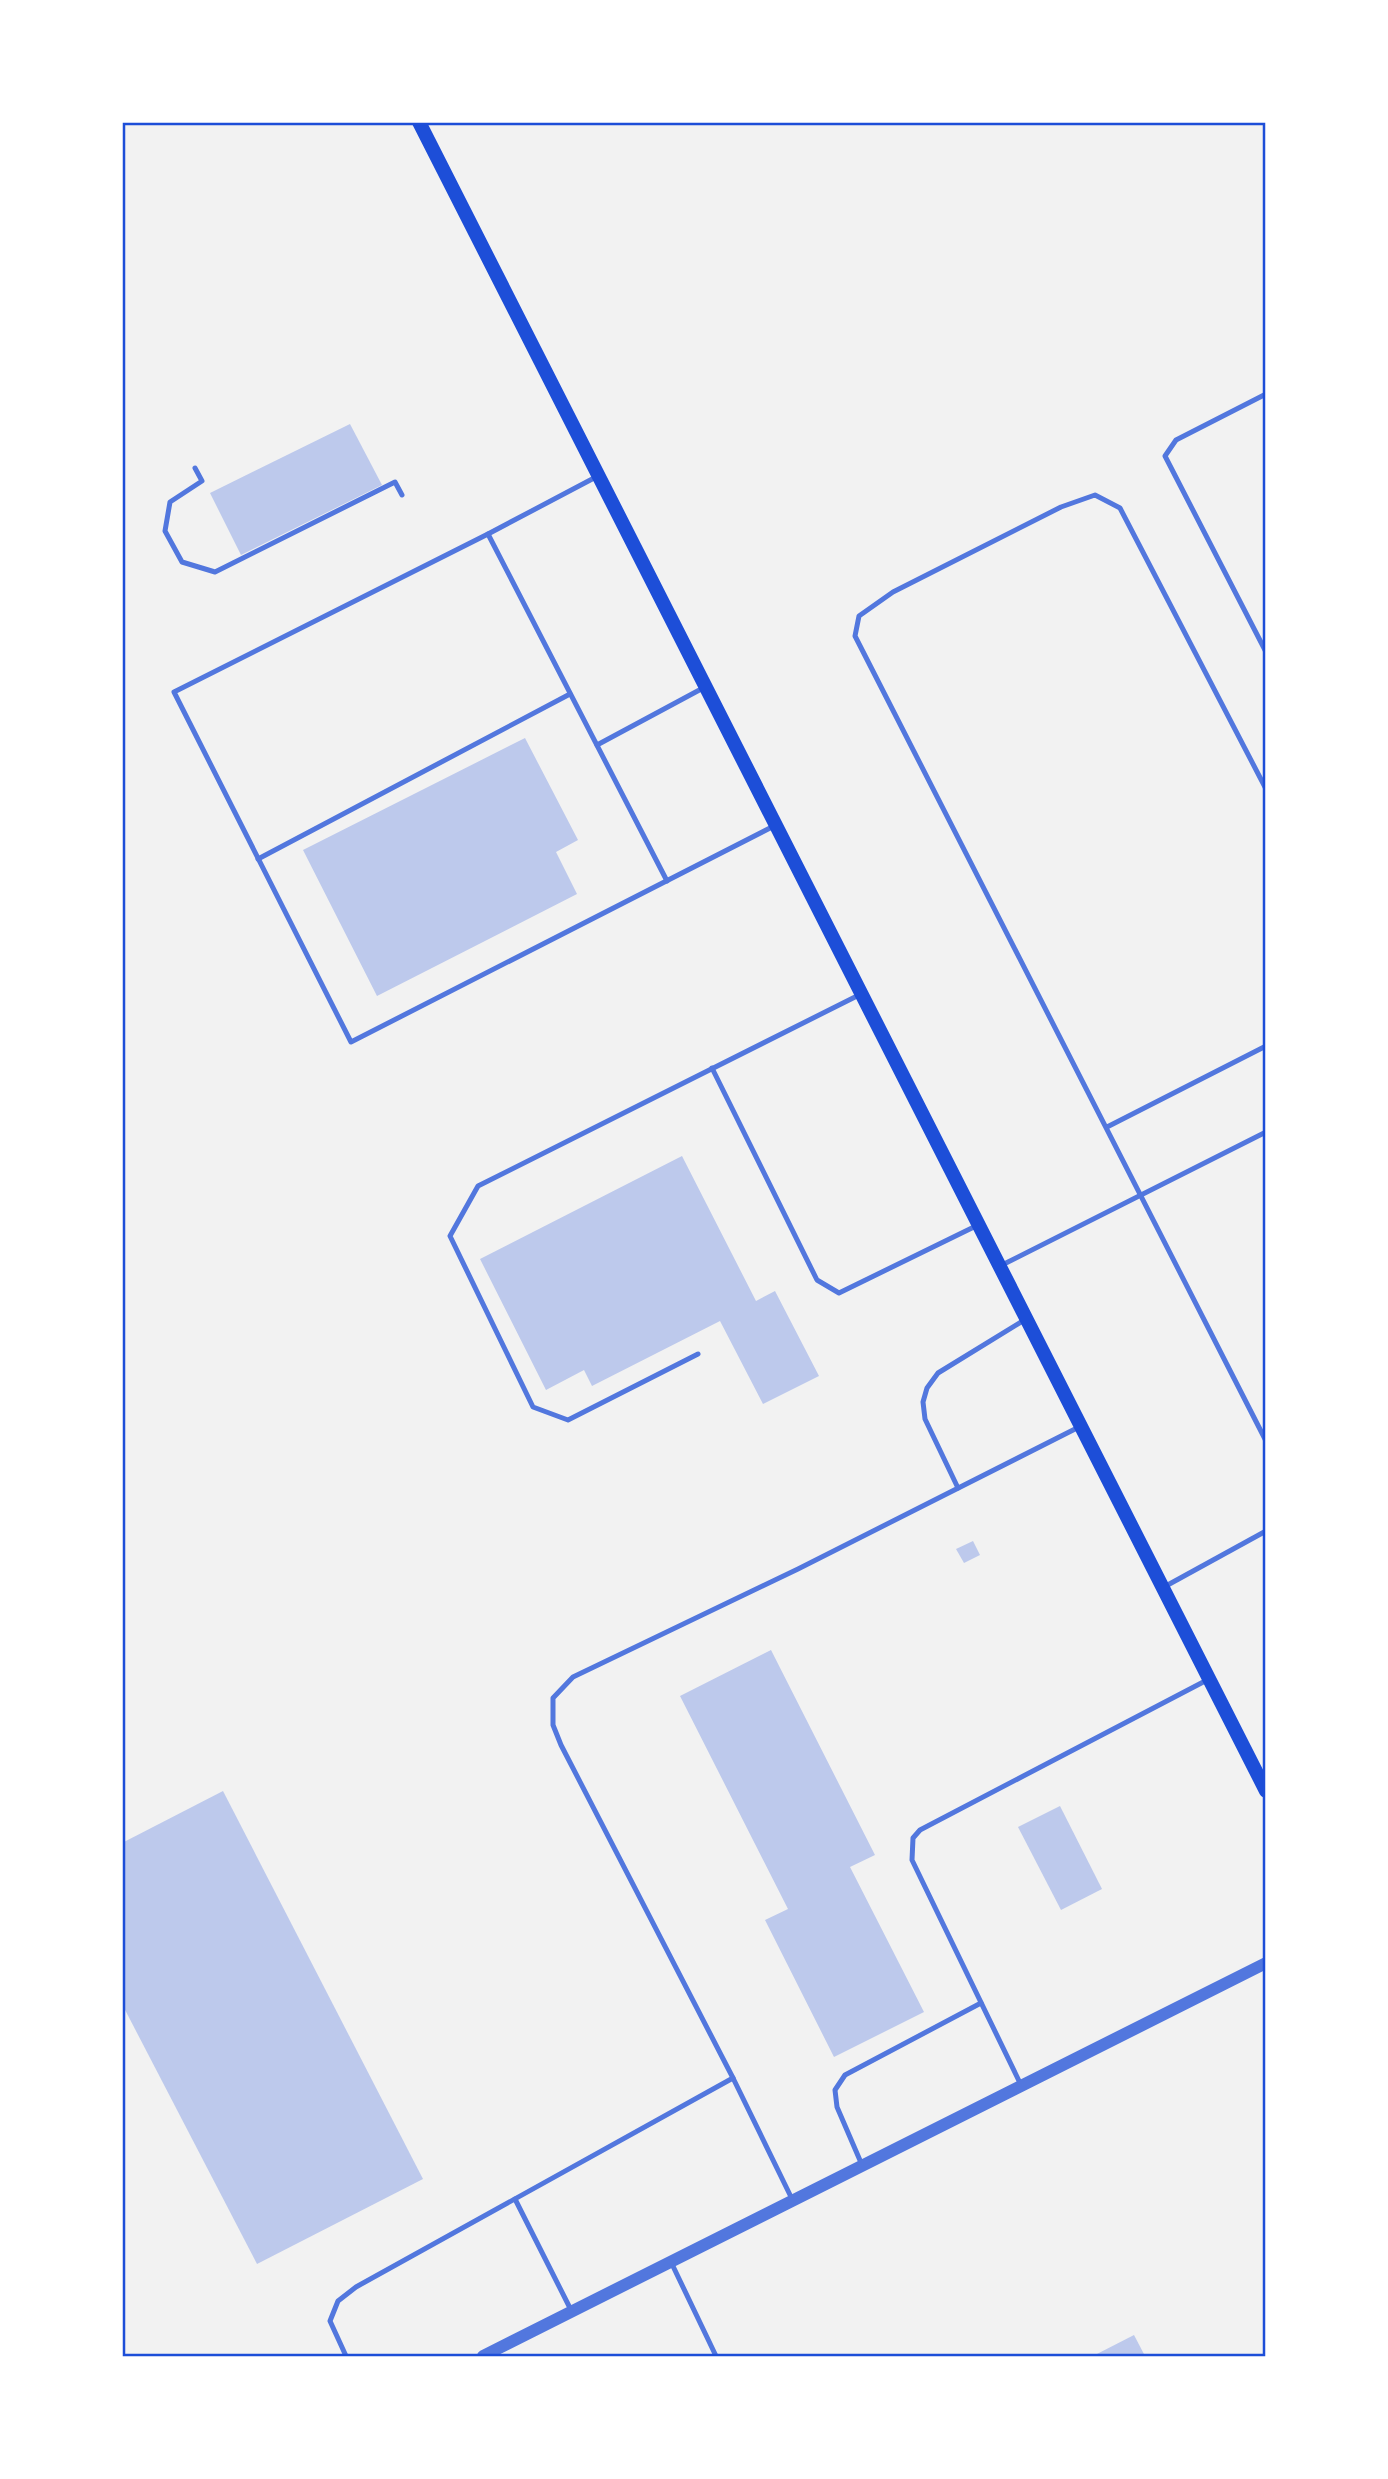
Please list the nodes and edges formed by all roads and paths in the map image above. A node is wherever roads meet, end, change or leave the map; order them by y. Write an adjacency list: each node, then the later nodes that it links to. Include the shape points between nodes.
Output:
1 (419, 122): 4 (main road)
2 (1265, 394): 7 (lane, via 1176,440 1166,456)
3 (195, 468): 5 (lane, via 202,481 170,502 165,531 182,562 215,572 395,482)
4 (599, 476): 6 (lane); 8 (main road)
5 (402, 495)
6 (488, 534): 9 (lane); 13 (lane, via 174,692)
7 (1265, 652)
8 (705, 687): 10 (lane); 12 (main road)
9 (570, 694): 10 (lane); 13 (lane)
10 (597, 745): 14 (lane)
11 (1265, 789): 18 (lane, via 1120,508 1096,495 1060,507 893,593 859,616 855,636)
12 (776, 825): 14 (lane); 15 (main road)
13 (258, 859): 14 (lane, via 351,1042)
14 (667, 881)
15 (861, 994): 17 (lane); 21 (main road)
16 (1265, 1046): 18 (lane)
17 (712, 1068): 21 (lane, via 817,1280 839,1293); 24 (lane, via 478,1186 450,1236 533,1407 568,1420)
18 (1107, 1127): 20 (lane)
19 (1265, 1132): 20 (lane)
20 (1141, 1194): 22 (lane); 26 (lane)
21 (978, 1225): 22 (main road)
22 (999, 1266): 23 (main road)
23 (1026, 1319): 25 (main road); 27 (lane, via 938,1373 927,1388 925,1419)
24 (698, 1354)
25 (1081, 1426): 27 (lane); 29 (main road)
26 (1265, 1441)
27 (958, 1489): 34 (lane, via 573,1677 553,1698 553,1725 561,1745)
28 (1265, 1531): 29 (lane)
29 (1163, 1588): 30 (main road)
30 (1209, 1679): 31 (main road); 33 (lane, via 920,1830 913,1838 912,1860)
31 (1265, 1791)
32 (1265, 1963): 35 (street)
33 (981, 2003): 35 (lane); 36 (lane, via 845,2075 835,2090 837,2107)
34 (733, 2078): 37 (lane); 38 (lane)
35 (1021, 2086): 36 (street)
36 (862, 2166): 38 (street)
37 (515, 2199): 40 (lane); 41 (lane, via 338,2301 330,2321)
38 (793, 2201): 39 (street)
39 (671, 2262): 40 (street); 43 (lane)
40 (572, 2312): 42 (street)
41 (346, 2357)
42 (482, 2357)
43 (716, 2357)

